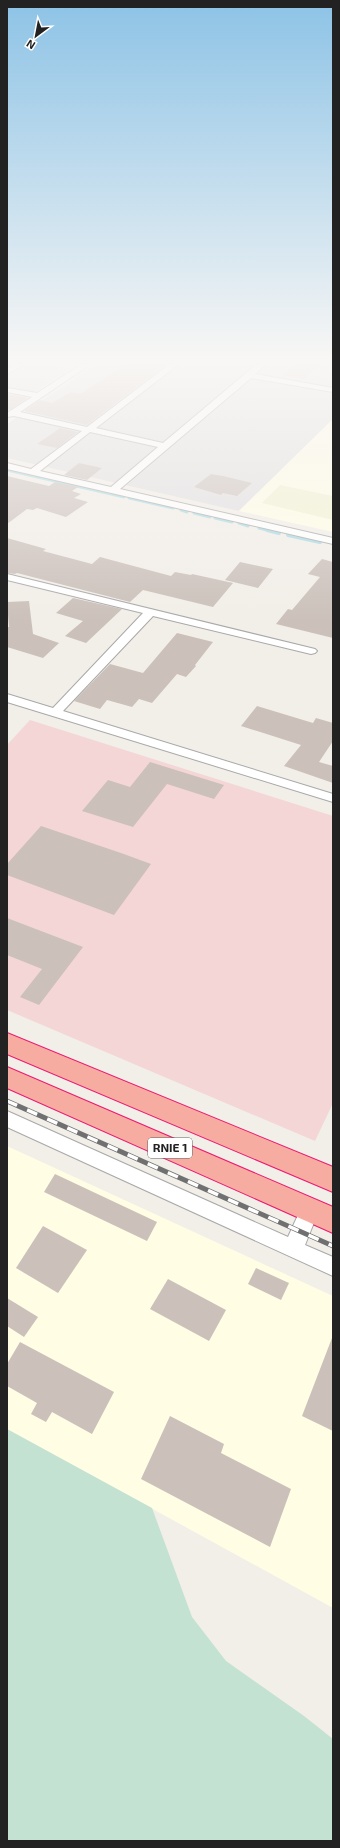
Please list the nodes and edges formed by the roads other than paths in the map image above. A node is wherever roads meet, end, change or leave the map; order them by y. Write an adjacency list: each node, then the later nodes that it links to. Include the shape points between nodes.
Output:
1 (61, 450): 4 (street)
2 (160, 450): 5 (street)
3 (7, 466): 4 (street)
4 (33, 472): 5 (street)
5 (113, 490): 6 (street)
6 (333, 541)
7 (7, 577): 8 (street)
8 (150, 612): 9 (street); 11 (street)
9 (311, 651)
10 (7, 698): 11 (street)
11 (55, 713): 12 (street)
12 (333, 798)
13 (7, 1043): 16 (highway, RNIE 1)
14 (7, 1077): 17 (highway, RNIE 1)
15 (7, 1119): 18 (street)
16 (332, 1175)
17 (322, 1215): 18 (street)
18 (294, 1249): 19 (street)
19 (333, 1267)

